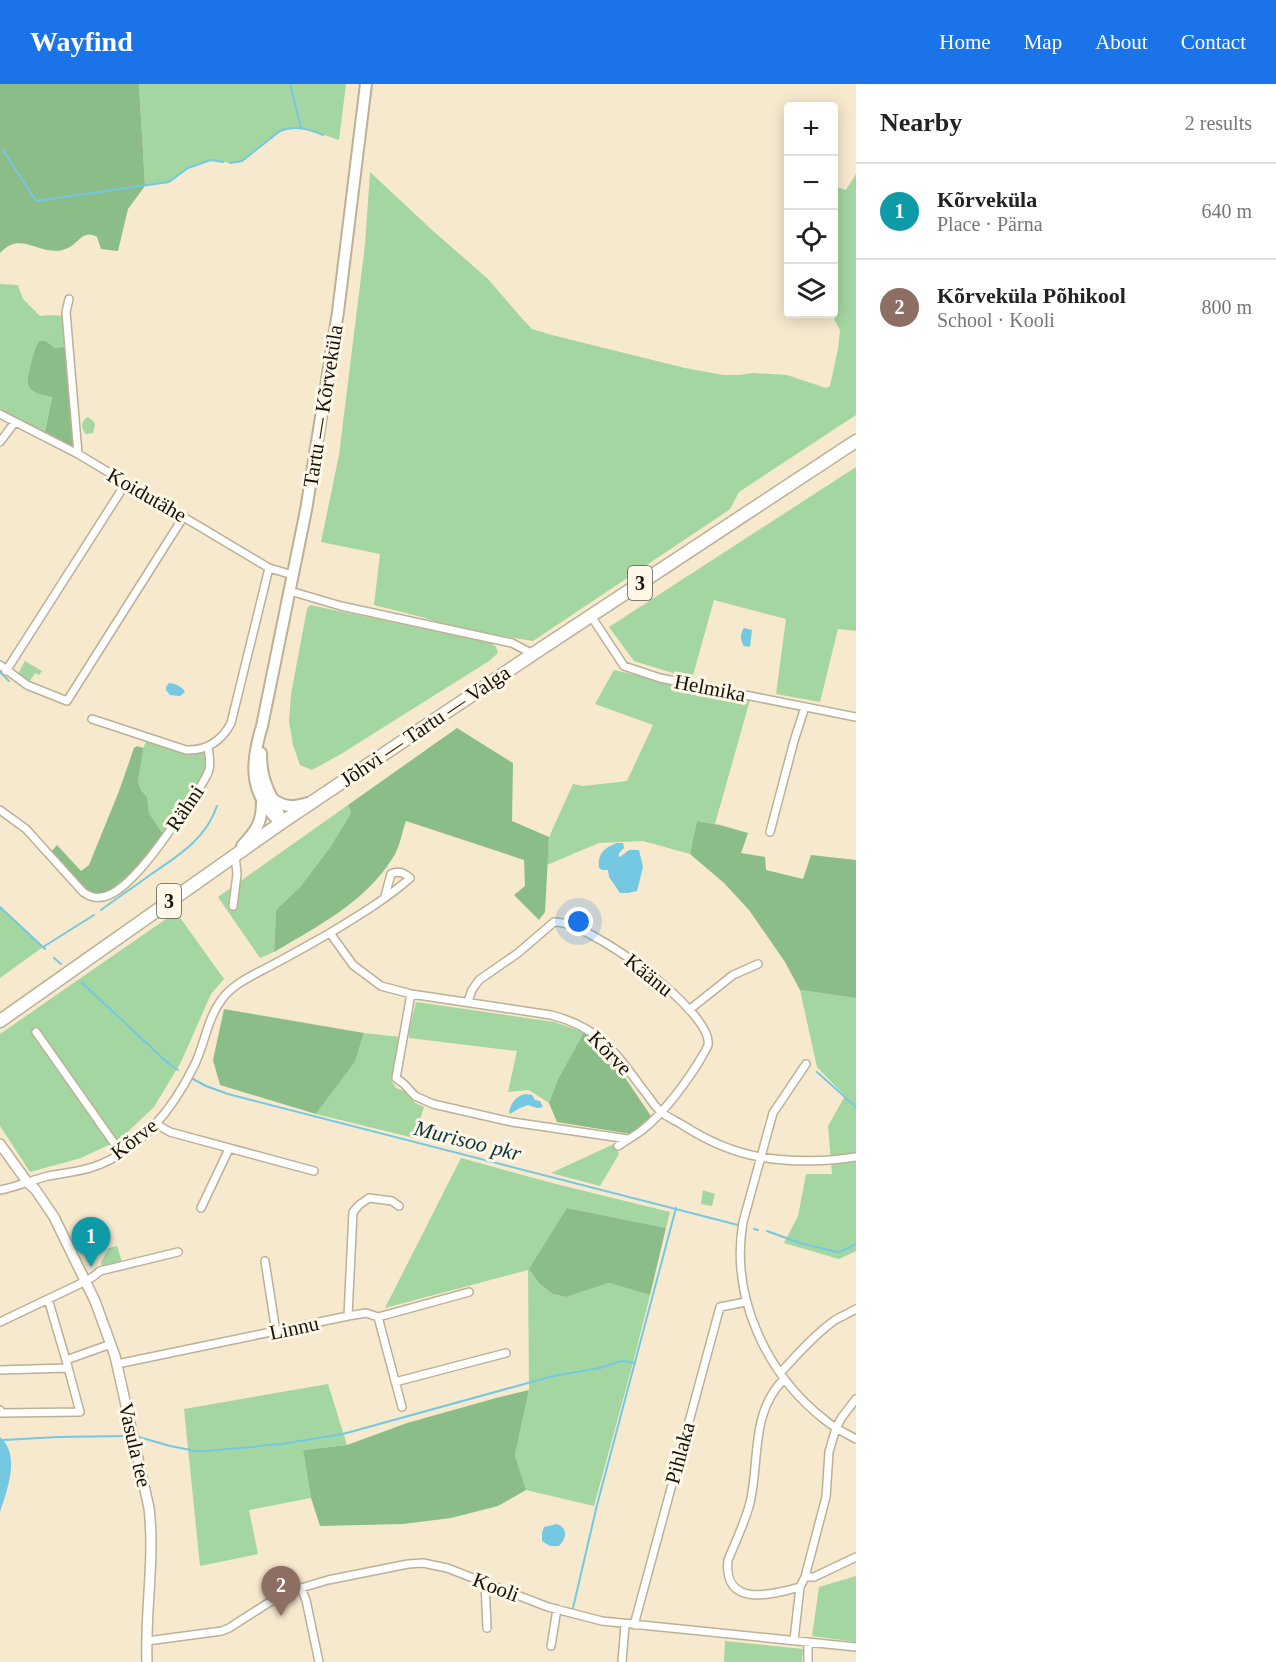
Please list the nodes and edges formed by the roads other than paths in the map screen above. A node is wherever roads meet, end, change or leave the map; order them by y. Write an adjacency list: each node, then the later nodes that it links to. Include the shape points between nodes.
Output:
1 (366, 84): 11 (main road, Tartu — Kõrveküla, via 338,312)
2 (69, 299): 7 (street, via 66,312)
3 (0, 414): 4 (street, Koidutähe)
4 (15, 422): 6 (street); 7 (street, Koidutähe)
5 (856, 441): 13 (highway, Jõhvi — Tartu — Valga / 3)
6 (0, 442)
7 (78, 454): 8 (street, Koidutähe)
8 (126, 483): 9 (street, Koidutähe); 15 (street)
9 (184, 516): 10 (street, Koidutähe); 15 (street, via 67,700 27,685)
10 (269, 568): 11 (street, Koidutähe); 20 (street, via 231,723 227,732)
11 (293, 574): 12 (main road, Tartu — Kõrveküla)
12 (290, 591): 14 (street, via 512,643); 19 (main road, Tartu — Kõrveküla)
13 (591, 616): 14 (highway, Jõhvi — Tartu — Valga / 3); 16 (street, Helmika, via 624,666 660,678)
14 (533, 654): 22 (highway, Jõhvi — Tartu — Valga / 3)
15 (3, 668)
16 (805, 707): 17 (street, Helmika); 26 (street)
17 (856, 717)
18 (92, 719): 20 (street, via 186,750)
19 (262, 726): 21 (main road, Tartu — Kõrveküla, via 261,765); 23 (main road, Tartu — Kõrveküla, via 254,771)
20 (208, 747): 24 (street, Rähni, via 209,770 198,789 145,863 109,895 99,898 83,892 26,829)
21 (274, 800): 22 (main road, via 287,807); 25 (main road, Tartu — Kõrveküla)
22 (315, 801): 25 (highway, Jõhvi — Tartu — Valga / 3)
23 (262, 802): 25 (main road, Tartu — Kõrveküla); 27 (main road, via 260,824)
24 (0, 810)
25 (280, 823): 27 (highway, Jõhvi — Tartu — Valga / 3)
26 (770, 832)
27 (232, 857): 29 (street, via 237,874); 35 (highway, Jõhvi — Tartu — Valga / 3)
28 (385, 896): 28 (street, Kõrve, via 410,878 402,872 391,874); 30 (street, Kõrve)
29 (233, 906)
30 (330, 933): 32 (street, Kõrve, via 353,965 367,976 381,986); 39 (street, Kõrve, via 237,983 222,998 211,1017 195,1065)
31 (758, 964): 34 (street, via 733,975)
32 (411, 993): 33 (street, Kõrve); 40 (street, via 396,1078 415,1096 432,1104 512,1122)
33 (468, 1001): 34 (street, Käänu, via 479,980 554,922 560,922 609,944 644,968); 38 (street, Kõrve, via 551,1015 582,1025 616,1053)
34 (689, 1010): 38 (street, Käänu, via 703,1028 708,1047)
35 (0, 1021)
36 (36, 1032): 44 (street)
37 (806, 1064): 45 (street, via 773,1113)
38 (660, 1112): 40 (street, Käänu); 45 (street, Kõrve, via 712,1141)
39 (156, 1124): 43 (street, via 170,1132); 44 (street, Kõrve)
40 (628, 1139): 42 (street, Käänu)
41 (0, 1144): 48 (street, Vasula tee)
42 (618, 1146)
43 (229, 1149): 47 (street); 51 (street)
44 (121, 1153): 48 (street, Kõrve, via 94,1166)
45 (760, 1157): 46 (street, Kõrve); 57 (street, via 740,1240)
46 (856, 1157)
47 (314, 1171)
48 (28, 1183): 49 (street, Kõrve); 54 (street, Vasula tee, via 54,1217)
49 (0, 1190)
50 (399, 1206): 59 (street, via 392,1201 369,1198 354,1212)
51 (201, 1208)
52 (178, 1252): 54 (street, via 100,1271)
53 (265, 1261): 62 (street)
54 (86, 1281): 56 (street); 63 (street, Vasula tee)
55 (469, 1292): 60 (street, Linnu)
56 (48, 1299): 61 (street); 65 (street)
57 (746, 1302): 68 (street, via 761,1340); 81 (street, Pihlaka, via 720,1307)
58 (856, 1309): 68 (street, via 814,1337)
59 (348, 1316): 60 (street, Linnu, via 366,1313); 62 (street, Linnu)
60 (378, 1317): 69 (street)
61 (0, 1322)
62 (276, 1332): 66 (street, Linnu)
63 (111, 1344): 65 (street); 66 (street, Vasula tee)
64 (506, 1353): 69 (street)
65 (66, 1364): 67 (street); 72 (street, via 80,1412)
66 (117, 1364): 84 (street, Vasula tee, via 149,1508 152,1546)
67 (0, 1370)
68 (782, 1376): 73 (street, via 799,1397); 78 (street, via 762,1418 750,1503 727,1568 732,1584 746,1594 765,1595)
69 (395, 1382): 71 (street)
70 (856, 1399): 73 (street)
71 (402, 1407)
72 (0, 1410)
73 (836, 1428): 74 (street); 76 (street, via 829,1452 826,1497)
74 (856, 1439)
75 (856, 1557): 76 (street, via 814,1577)
76 (805, 1576): 78 (street)
77 (485, 1583): 79 (street, Kooli, via 423,1563); 80 (street, Kooli); 82 (street)
78 (800, 1587): 83 (street)
79 (301, 1588): 84 (street, Kooli, via 276,1598 229,1628); 89 (street)
80 (557, 1609): 81 (street, Kooli); 86 (street)
81 (629, 1625): 83 (street, Kooli); 90 (street)
82 (487, 1628)
83 (794, 1640): 85 (street, Kooli)
84 (147, 1641): 88 (street, Vasula tee)
85 (808, 1642): 87 (street, Kooli); 91 (street)
86 (550, 1646)
87 (856, 1647)
88 (147, 1662)
89 (319, 1662)
90 (622, 1662)
91 (808, 1662)

